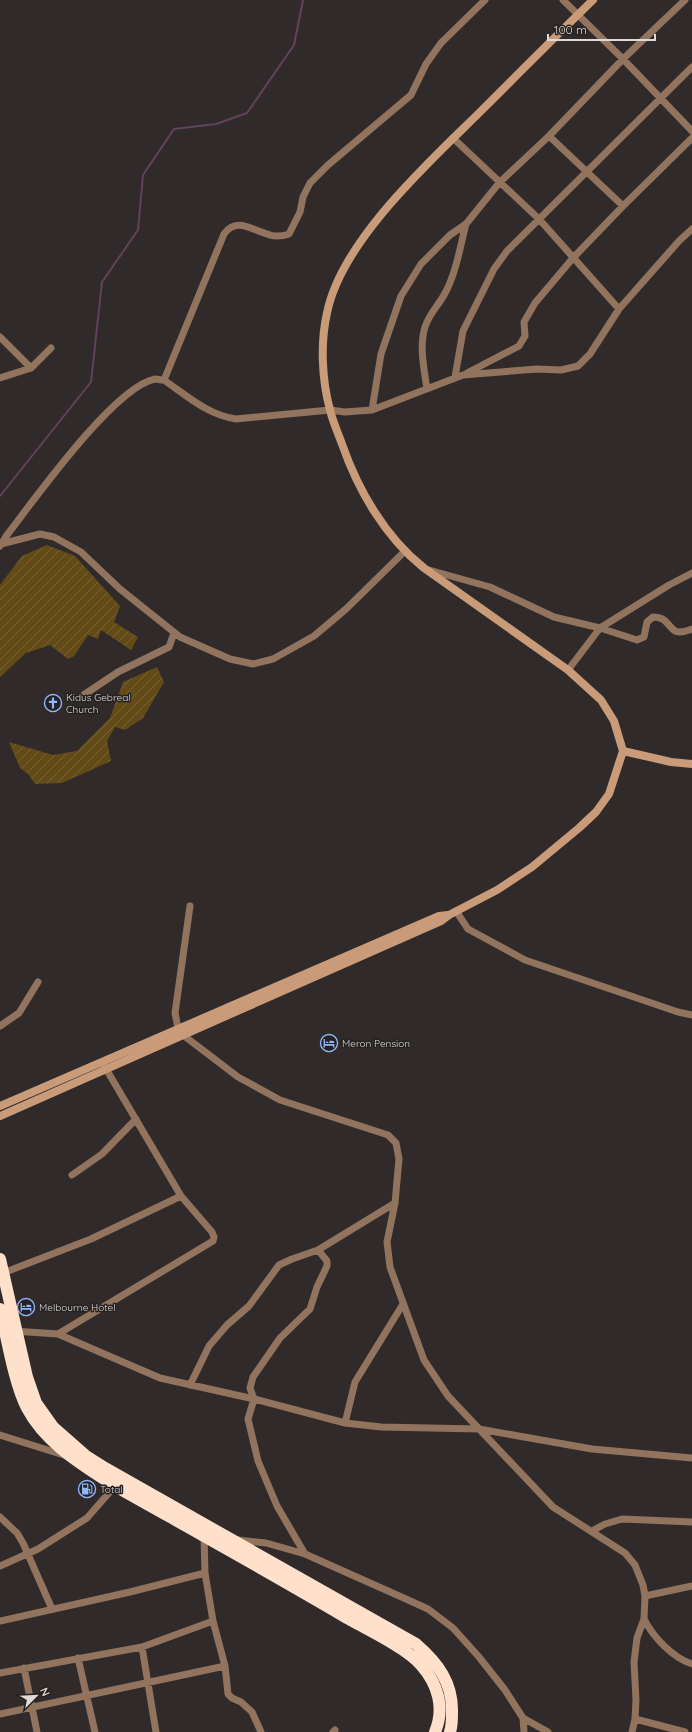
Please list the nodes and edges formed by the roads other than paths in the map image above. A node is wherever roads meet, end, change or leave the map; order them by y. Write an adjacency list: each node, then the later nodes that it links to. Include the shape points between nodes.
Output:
1 (486, 0): 27 (street, via 441,43 426,64 411,95 310,183 289,234 271,236 236,225 227,230)
2 (563, 0): 5 (street)
3 (593, 0): 5 (street)
4 (685, 0): 6 (street)
5 (578, 15): 6 (street); 11 (street)
6 (623, 59): 8 (street); 10 (street)
7 (692, 67): 8 (street)
8 (661, 98): 9 (street); 13 (street)
9 (692, 131)
10 (549, 136): 13 (street); 14 (street)
11 (453, 138): 14 (street); 29 (street, via 390,203 362,239 336,283 327,313 322,360)
12 (692, 138): 15 (street)
13 (588, 172): 15 (street); 16 (street)
14 (499, 183): 16 (street); 17 (street)
15 (623, 206): 19 (street)
16 (539, 219): 19 (street); 25 (street, via 506,252 494,269 463,331)
17 (466, 224): 28 (street, via 444,295 425,328 422,351); 30 (street, via 450,235 421,264 401,296 382,354)
18 (692, 230): 20 (street, via 679,241)
19 (573, 258): 20 (street); 24 (street, via 535,303 524,322 525,336 519,346)
20 (619, 309): 24 (street, via 590,354 578,366 561,370 537,369)
21 (0, 337): 23 (street)
22 (52, 348): 23 (street)
23 (30, 368): 26 (street)
24 (463, 375): 25 (street)
25 (456, 377): 28 (street)
26 (0, 378)
27 (164, 380): 29 (street, via 208,411 222,417 236,419); 31 (street, via 155,379 144,383 100,418)
28 (427, 388): 30 (street)
29 (330, 410): 30 (street); 32 (street, via 350,466 372,508)
30 (372, 410)
31 (1, 545): 37 (street, via 40,534 54,537 81,552 120,589)
32 (404, 552): 33 (street); 37 (street, via 346,609 314,636 273,659 253,664 230,659)
33 (424, 568): 35 (street, via 490,587 554,617); 38 (street)
34 (692, 573): 35 (street, via 668,585)
35 (600, 628): 36 (street, via 640,639 644,637 647,622 654,617 662,619 678,633); 38 (street)
36 (692, 629)
37 (174, 633): 39 (street, via 169,647 118,672)
38 (568, 670): 40 (street, via 601,700 614,721)
39 (82, 696)
40 (624, 751): 41 (street); 43 (street, via 609,794 596,812 532,867 497,890)
41 (692, 764)
42 (190, 906): 47 (street, via 175,1013)
43 (452, 913): 45 (street, via 468,929 525,960); 47 (street, via 441,921)
44 (38, 982): 46 (street, via 18,1013)
45 (692, 1015)
46 (0, 1026)
47 (180, 1032): 48 (street); 54 (street, via 238,1077 280,1100 388,1135 396,1143 399,1159)
48 (104, 1066): 49 (street); 50 (street); 51 (street)
49 (0, 1106)
50 (0, 1116)
51 (136, 1118): 52 (street, via 102,1154); 53 (street)
52 (72, 1175)
53 (181, 1196): 57 (street, via 91,1239); 61 (street, via 212,1232 213,1241)
54 (396, 1203): 55 (street); 58 (street, via 387,1242 390,1267)
55 (318, 1250): 63 (street, via 279,1266 249,1306 227,1325 209,1346); 64 (street, via 327,1260 327,1266 316,1287 310,1309 280,1338 253,1377 250,1388)
56 (0, 1259): 57 (highway)
57 (3, 1273): 60 (highway)
58 (403, 1304): 65 (street, via 355,1382); 66 (street, via 424,1360 448,1396)
59 (0, 1308): 60 (highway)
60 (11, 1331): 61 (street); 62 (highway); 68 (highway, via 36,1403 53,1427)
61 (58, 1334): 63 (street, via 160,1378)
62 (5, 1354): 70 (highway, via 28,1409 44,1431)
63 (190, 1385): 64 (street)
64 (254, 1399): 65 (street); 79 (street, via 248,1419 258,1461 277,1506)
65 (345, 1423): 66 (street, via 381,1427)
66 (479, 1429): 69 (street, via 592,1449); 75 (street, via 553,1507)
67 (0, 1435): 70 (street)
68 (86, 1456): 70 (street); 74 (highway)
69 (692, 1458)
70 (74, 1459): 71 (highway)
71 (115, 1486): 76 (highway); 78 (street, via 87,1518 38,1549)
72 (0, 1517): 78 (street, via 16,1533)
73 (692, 1522): 75 (street, via 622,1518)
74 (202, 1523): 76 (street); 77 (highway)
75 (592, 1532): 83 (street, via 625,1552 635,1565)
76 (204, 1536): 81 (street); 94 (highway, via 408,1654)
77 (232, 1540): 79 (street, via 266,1543); 94 (highway, via 416,1644 430,1656)
78 (27, 1553): 80 (street); 84 (street)
79 (305, 1554): 99 (street, via 428,1609 453,1628 479,1657)
80 (0, 1566)
81 (205, 1572): 84 (street); 86 (street)
82 (691, 1586): 83 (street)
83 (645, 1596): 85 (street)
84 (52, 1609): 87 (street)
85 (644, 1619): 90 (street, via 658,1640 685,1662); 100 (street, via 637,1638 634,1662)
86 (213, 1620): 88 (street); 91 (street)
87 (0, 1621)
88 (142, 1647): 89 (street); 95 (street)
89 (78, 1658): 92 (street); 96 (street)
90 (692, 1664)
91 (225, 1666): 95 (street); 104 (street, via 228,1694 252,1712)
92 (24, 1668): 93 (street); 97 (street)
93 (0, 1673)
94 (436, 1674): 105 (highway, via 436,1689 440,1702); 106 (highway, via 448,1684 452,1706)
95 (148, 1682): 96 (street); 103 (street)
96 (86, 1697): 97 (street); 102 (street)
97 (32, 1707): 98 (street); 101 (street)
98 (0, 1714)
99 (523, 1718): 107 (street); 108 (street)
100 (635, 1719): 109 (street); 110 (street)
101 (38, 1732)
102 (95, 1732)
103 (156, 1732)
104 (261, 1732)
105 (435, 1732)
106 (450, 1732)
107 (524, 1732)
108 (548, 1732)
109 (632, 1732)
110 (685, 1732)

